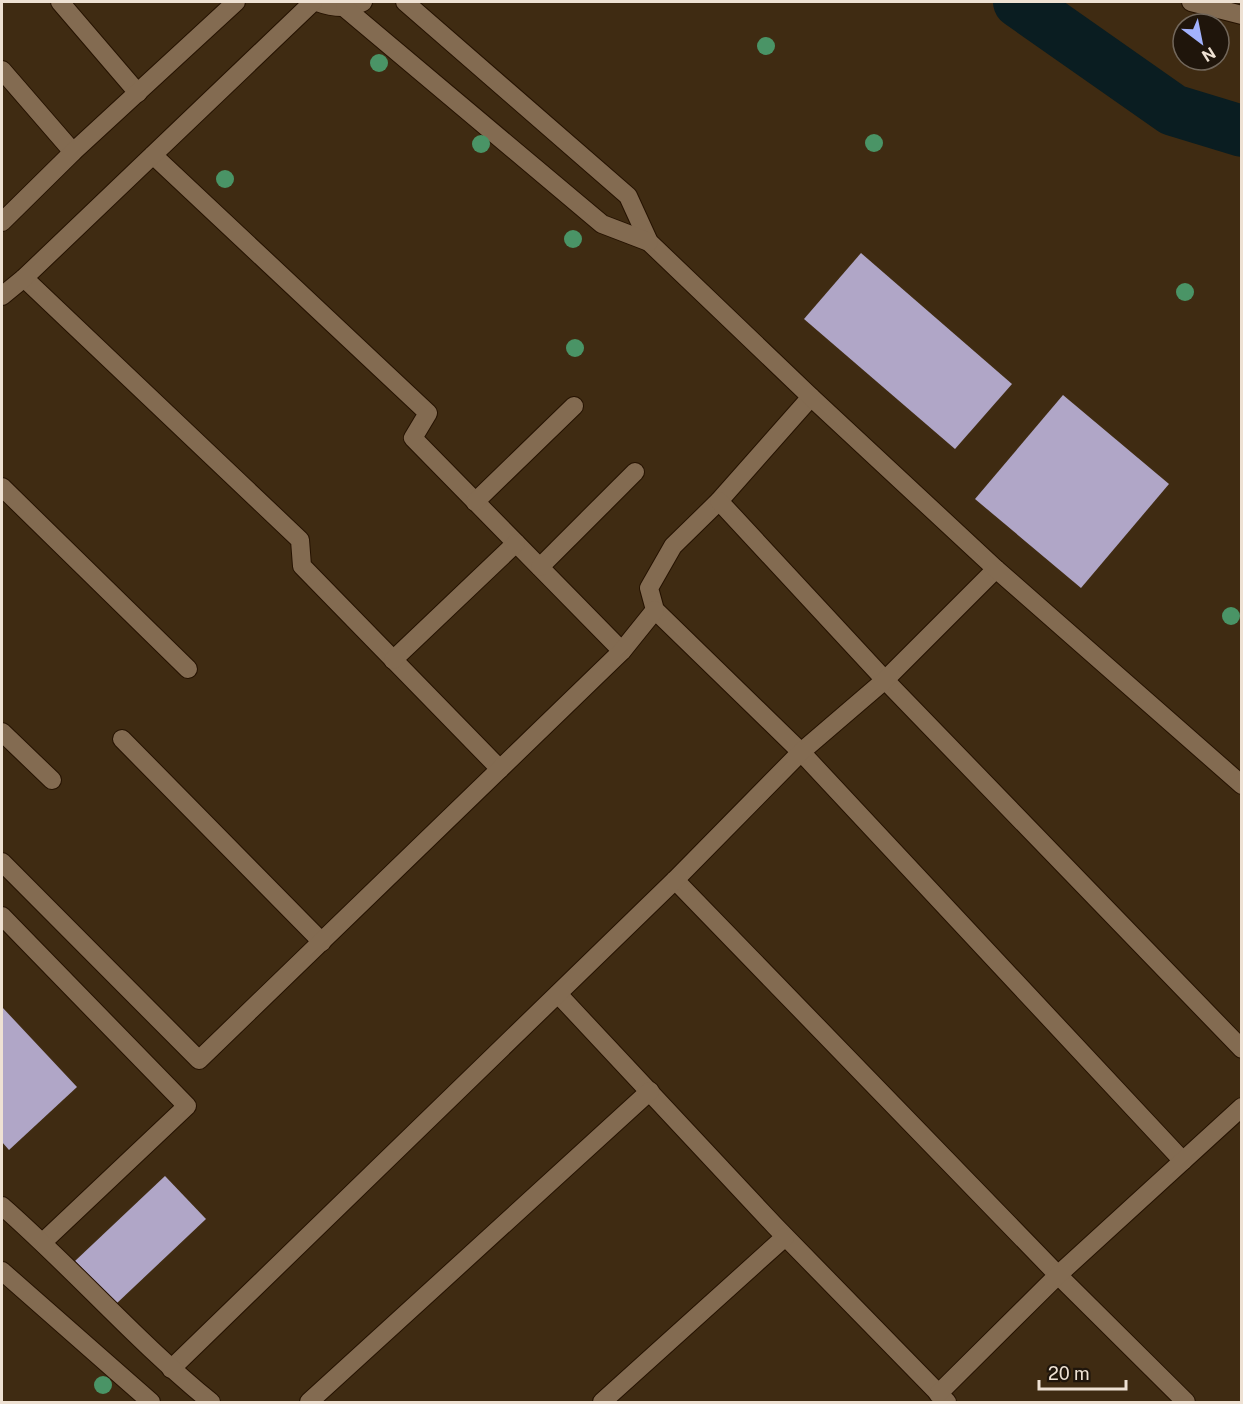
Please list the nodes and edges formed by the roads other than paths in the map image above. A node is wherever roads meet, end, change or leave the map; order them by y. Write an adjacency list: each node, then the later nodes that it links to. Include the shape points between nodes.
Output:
1 (60, 2): 10 (street)
2 (236, 2): 10 (street)
3 (315, 2): 7 (street); 12 (street)
4 (363, 2): 7 (street)
5 (405, 2): 14 (street, via 628,196)
6 (1191, 2): 8 (street)
7 (345, 8): 14 (street, via 602,224)
8 (1242, 15)
9 (2, 70): 11 (street)
10 (138, 93): 11 (street)
11 (73, 152): 13 (street)
12 (153, 155): 15 (street); 22 (street, via 428,413 413,438)
13 (2, 222)
14 (649, 242): 17 (street)
15 (24, 278): 16 (street); 28 (street, via 300,540 302,566)
16 (2, 296)
17 (812, 397): 21 (street); 25 (street)
18 (574, 405): 22 (street)
19 (635, 472): 24 (street)
20 (2, 487): 29 (street)
21 (719, 501): 26 (street, via 673,546 649,588); 30 (street)
22 (475, 502): 23 (street)
23 (516, 543): 24 (street); 28 (street)
24 (540, 567): 27 (street)
25 (996, 569): 30 (street); 36 (street)
26 (655, 610): 27 (street); 33 (street)
27 (622, 651): 34 (street)
28 (393, 660): 34 (street)
29 (188, 669)
30 (885, 680): 33 (street); 42 (street)
31 (2, 732): 35 (street)
32 (122, 739): 40 (street)
33 (801, 752): 38 (street); 45 (street)
34 (500, 769): 40 (street)
35 (52, 780)
36 (1242, 785)
37 (2, 862): 40 (street, via 199,1060)
38 (675, 880): 41 (street); 50 (street)
39 (2, 916): 48 (street, via 187,1106)
40 (322, 942)
41 (558, 994): 43 (street); 51 (street)
42 (1242, 1049)
43 (650, 1091): 47 (street); 55 (street)
44 (1242, 1107): 45 (street)
45 (1183, 1161): 50 (street)
46 (2, 1206): 48 (street)
47 (785, 1237): 52 (street); 56 (street)
48 (43, 1242): 51 (street)
49 (2, 1271): 53 (street)
50 (1058, 1275): 52 (street); 57 (street)
51 (171, 1369): 54 (street)
52 (942, 1398)
53 (151, 1402)
54 (211, 1402)
55 (309, 1402)
56 (602, 1402)
57 (1186, 1402)

